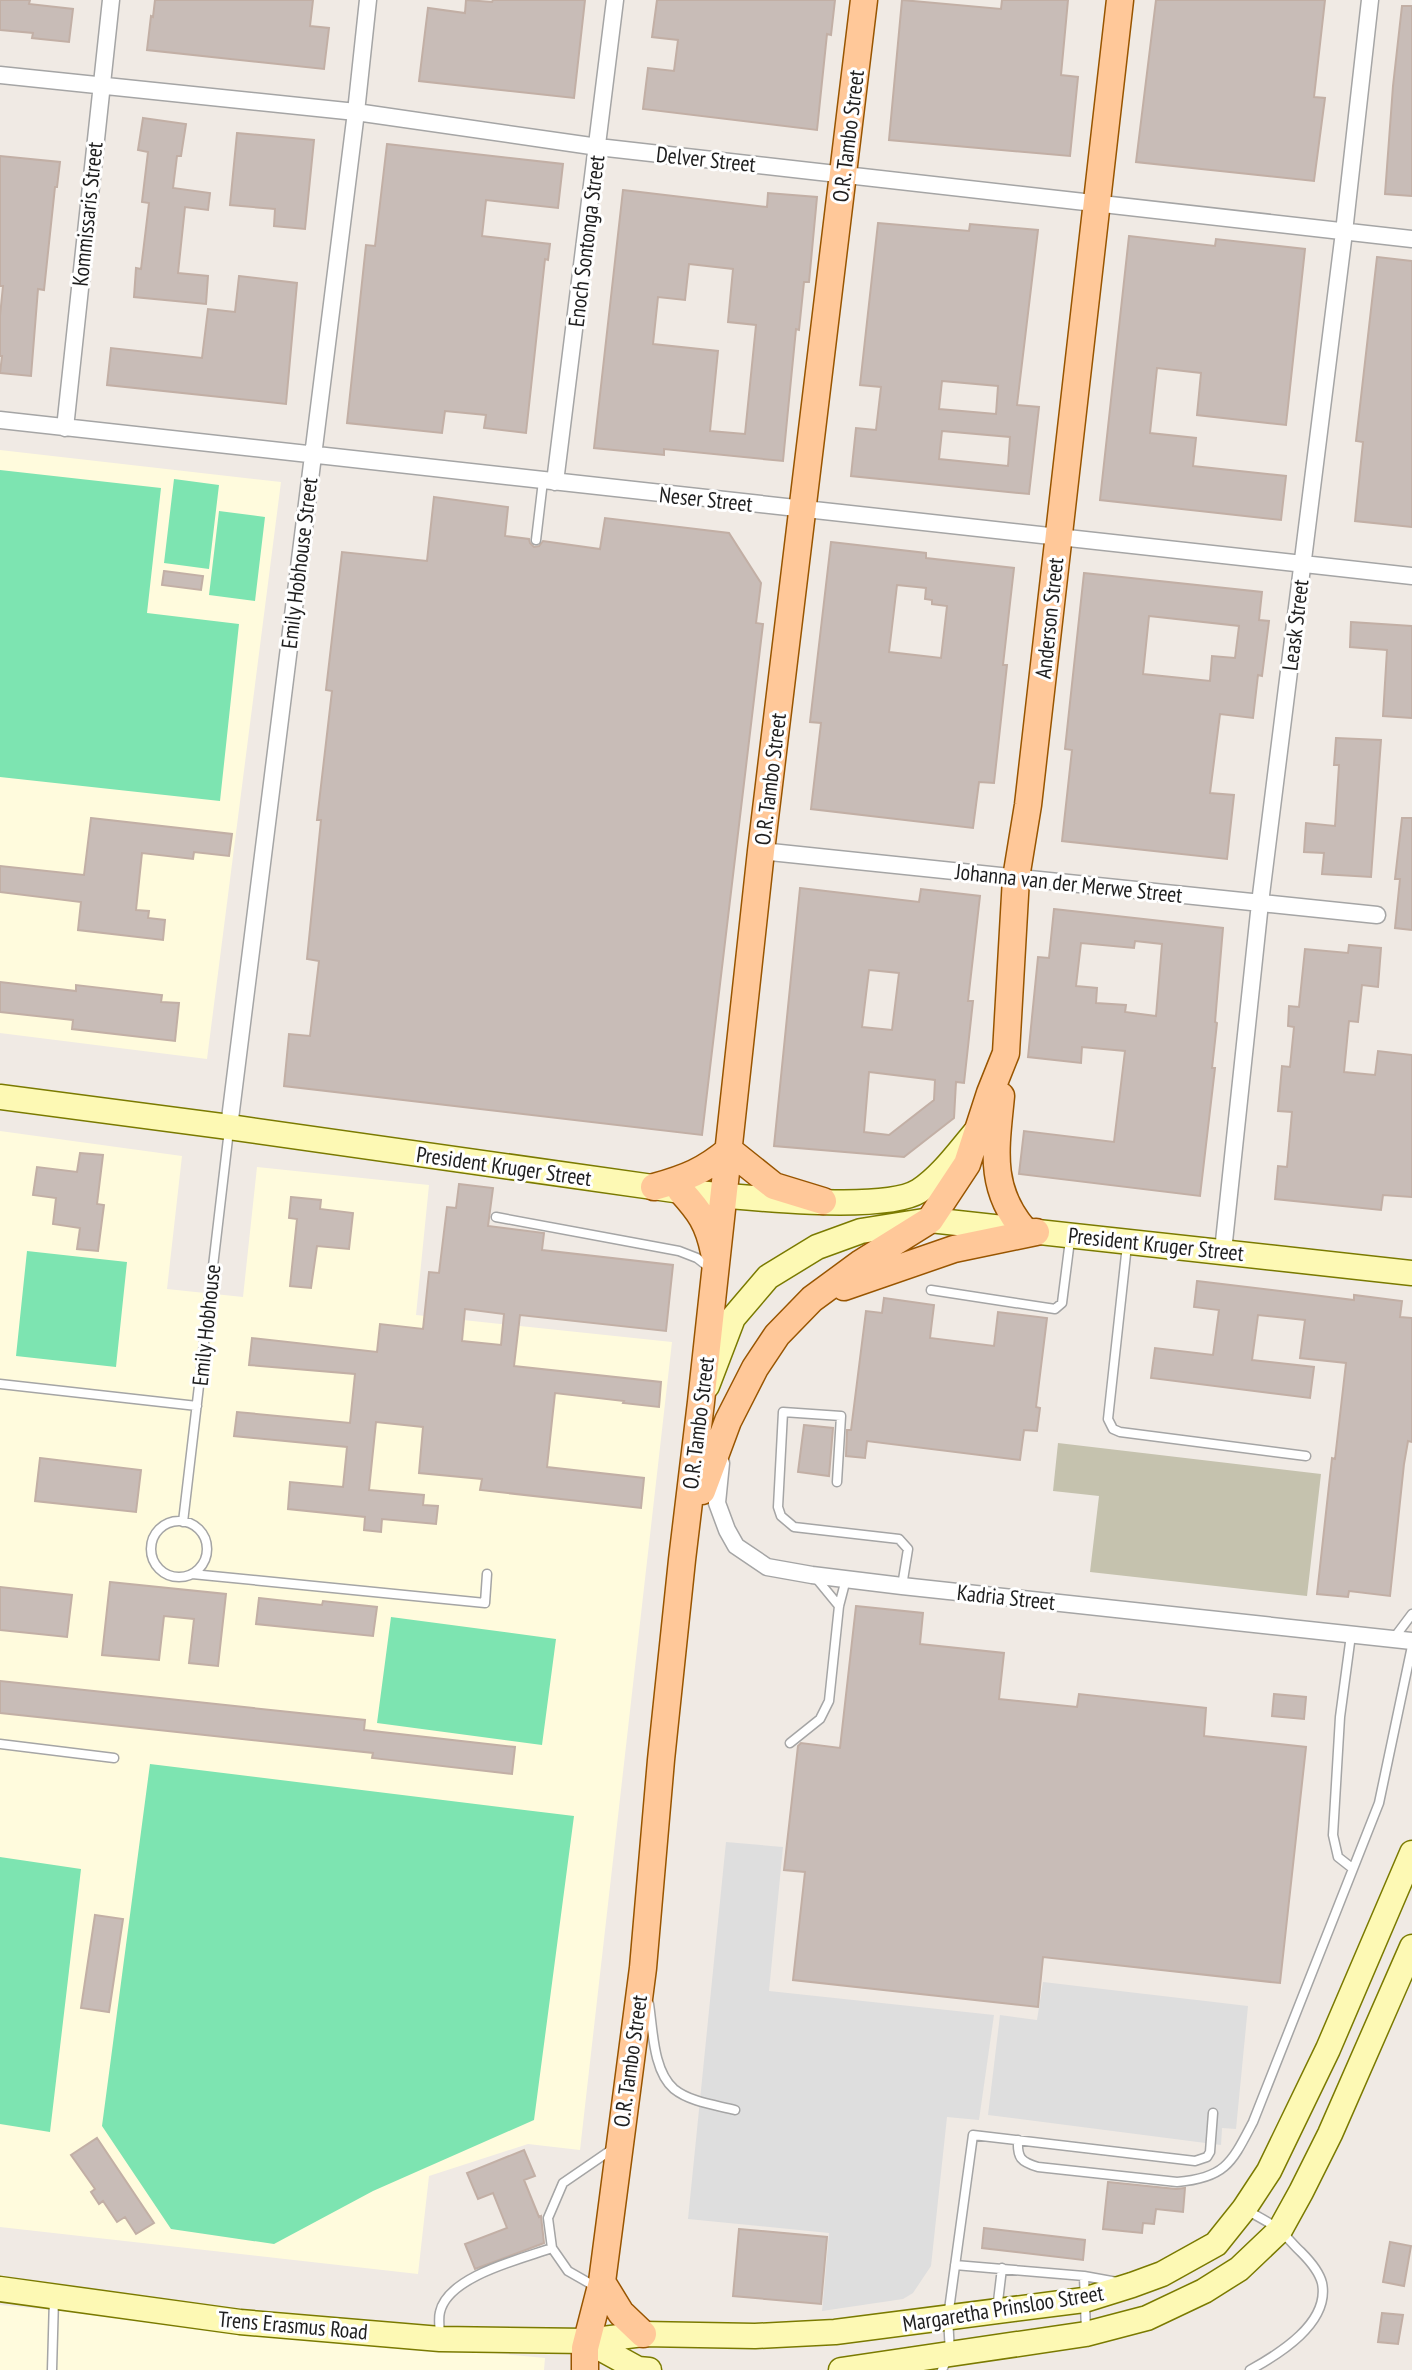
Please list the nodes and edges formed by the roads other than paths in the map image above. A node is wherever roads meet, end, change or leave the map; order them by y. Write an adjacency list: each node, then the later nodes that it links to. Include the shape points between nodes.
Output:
1 (111, 0): 8 (street, Kommissaris Street)
2 (368, 0): 9 (street, Emily Hobhouse Street)
3 (615, 0): 10 (street, Enoch Sontonga Street)
4 (864, 0): 11 (main road, O.R. Tambo Street)
5 (1120, 0): 12 (main road, Anderson Street)
6 (1370, 0): 13 (street, Leask Street)
7 (0, 75): 8 (street, Delver Street)
8 (101, 86): 9 (street, Delver Street); 16 (street, Kommissaris Street)
9 (356, 112): 10 (street, Delver Street); 17 (street, Emily Hobhouse Street)
10 (598, 147): 11 (street, Delver Street); 18 (street, Enoch Sontonga Street)
11 (844, 175): 12 (street, Delver Street); 19 (main road, O.R. Tambo Street)
12 (1097, 202): 13 (street, Delver Street); 20 (main road, Anderson Street)
13 (1344, 232): 14 (street, Delver Street); 22 (street, Leask Street)
14 (1412, 239)
15 (0, 420): 16 (street, Neser Street)
16 (65, 428): 17 (street, Neser Street)
17 (313, 455): 18 (street, Neser Street); 31 (street, Emily Hobhouse Street)
18 (549, 481): 19 (street, Neser Street); 21 (lane)
19 (803, 509): 20 (street, Neser Street); 24 (main road, O.R. Tambo Street)
20 (1058, 537): 22 (street, Neser Street); 25 (main road, Anderson Street)
21 (536, 540)
22 (1303, 564): 23 (street, Neser Street); 26 (street, Leask Street)
23 (1412, 576)
24 (761, 851): 25 (street, Johanna van der Merwe Street); 32 (main road, O.R. Tambo Street)
25 (1016, 878): 26 (street, Johanna van der Merwe Street); 28 (main road, Anderson Street)
26 (1260, 903): 27 (street, Johanna van der Merwe Street); 42 (street, Leask Street)
27 (1377, 915)
28 (1006, 1053): 30 (main road, Anderson Street); 39 (main road, via 996,1146 998,1183 1013,1217)
29 (0, 1097): 31 (street, President Kruger Street)
30 (980, 1126): 36 (street, President Kruger Street, via 919,1191 882,1202); 38 (main road, Anderson Street, via 967,1164)
31 (229, 1127): 33 (street, President Kruger Street); 49 (lane, Emily Hobhouse)
32 (729, 1150): 33 (main road, via 687,1178); 35 (main road, O.R. Tambo Street); 36 (main road, via 774,1186)
33 (654, 1187): 34 (street, President Kruger Street)
34 (681, 1191): 35 (street, President Kruger Street); 43 (main road, via 708,1227)
35 (724, 1196): 36 (street, President Kruger Street); 43 (main road, O.R. Tambo Street)
36 (823, 1201)
37 (496, 1217): 43 (lane, via 679,1251)
38 (930, 1220): 39 (street, President Kruger Street); 46 (main road, O.R. Tambo Street); 48 (street, President Kruger Street, via 846,1236 768,1277 733,1318)
39 (1030, 1231): 40 (street, President Kruger Street); 46 (main road, via 954,1249)
40 (1071, 1235): 41 (street, President Kruger Street); 45 (lane, via 1062,1303 1055,1309)
41 (1128, 1241): 42 (street, President Kruger Street); 51 (lane, via 1110,1425 1120,1432)
42 (1223, 1251): 44 (street, President Kruger Street)
43 (716, 1267): 48 (main road, O.R. Tambo Street)
44 (1412, 1273)
45 (931, 1290)
46 (812, 1299): 50 (main road, O.R. Tambo Street, via 777,1335)
47 (0, 1384): 49 (lane)
48 (701, 1402): 54 (main road, O.R. Tambo Street)
49 (197, 1406): 53 (lane, Emily Hobhouse)
50 (728, 1421): 54 (main road, O.R. Tambo Street); 57 (street, Kadria Street, via 717,1503 727,1530 736,1546 767,1567)
51 (1306, 1456)
52 (837, 1482): 59 (lane, via 841,1416 783,1412 781,1516 794,1527 899,1539 908,1549)
53 (183, 1522): 55 (lane, via 206,1541 205,1560); 55 (lane, via 155,1534 152,1558 168,1575)
54 (682, 1560): 71 (main road, O.R. Tambo Street)
55 (192, 1574): 56 (lane, via 485,1603)
56 (487, 1574)
57 (812, 1575): 58 (street, Kadria Street); 60 (lane)
58 (846, 1579): 59 (street, Kadria Street); 60 (lane)
59 (902, 1586): 62 (street, Kadria Street)
60 (839, 1606): 65 (lane, via 829,1701 820,1719)
61 (1412, 1614): 63 (lane)
62 (1352, 1634): 63 (street, Kadria Street); 69 (lane, via 1340,1717 1333,1835 1338,1857)
63 (1394, 1639): 64 (street, Kadria Street)
64 (1412, 1644): 69 (lane, via 1379,1803)
65 (790, 1743)
66 (0, 1744): 67 (lane)
67 (114, 1758)
68 (1412, 1853): 76 (street, Margaretha Prinsloo Street, via 1328,2049 1269,2171)
69 (1352, 1868): 74 (lane, via 1253,2122 1237,2153 1213,2176 1177,2182 1038,2167 1021,2160)
70 (1412, 1947): 77 (street, Margaretha Prinsloo Street, via 1330,2134)
71 (643, 1968): 72 (lane, via 664,2076 675,2090); 75 (main road, O.R. Tambo Street)
72 (735, 2110)
73 (1213, 2113): 74 (lane, via 1210,2152 1195,2161)
74 (1018, 2140): 79 (lane, via 973,2135)
75 (619, 2145): 78 (lane, via 559,2189 548,2218); 81 (main road, O.R. Tambo Street)
76 (1244, 2209): 77 (lane); 82 (street, Margaretha Prinsloo Street, via 1216,2244 1162,2274 1132,2285)
77 (1280, 2230): 88 (street, Margaretha Prinsloo Street, via 1239,2269 1204,2291 1147,2318); 98 (lane, via 1311,2263 1322,2282 1322,2298 1298,2338)
78 (552, 2248): 81 (lane, via 568,2271); 89 (lane, via 462,2283 439,2313)
79 (955, 2265): 80 (lane); 86 (lane)
80 (1002, 2268): 82 (lane); 85 (lane)
81 (601, 2286): 87 (main road); 90 (main road, O.R. Tambo Street)
82 (1084, 2288): 85 (street, Margaretha Prinsloo Street); 88 (lane)
83 (0, 2289): 84 (street, Trens Erasmus Road)
84 (54, 2297): 89 (street, Trens Erasmus Road, via 240,2322); 94 (lane)
85 (997, 2310): 86 (street, Margaretha Prinsloo Street)
86 (948, 2317): 87 (street, Margaretha Prinsloo Street, via 835,2332); 91 (lane)
87 (636, 2334): 90 (street, Trens Erasmus Road)
88 (1086, 2334): 91 (street, Margaretha Prinsloo Street)
89 (440, 2339): 90 (street, Trens Erasmus Road)
90 (587, 2341): 93 (street, Trens Erasmus Road); 95 (main road, O.R. Tambo Street)
91 (946, 2362): 92 (street, Margaretha Prinsloo Street)
92 (896, 2366): 97 (street, Margaretha Prinsloo Street)
93 (638, 2369): 96 (street)
94 (52, 2370)
95 (585, 2370)
96 (649, 2370)
97 (841, 2370)
98 (1250, 2370)

